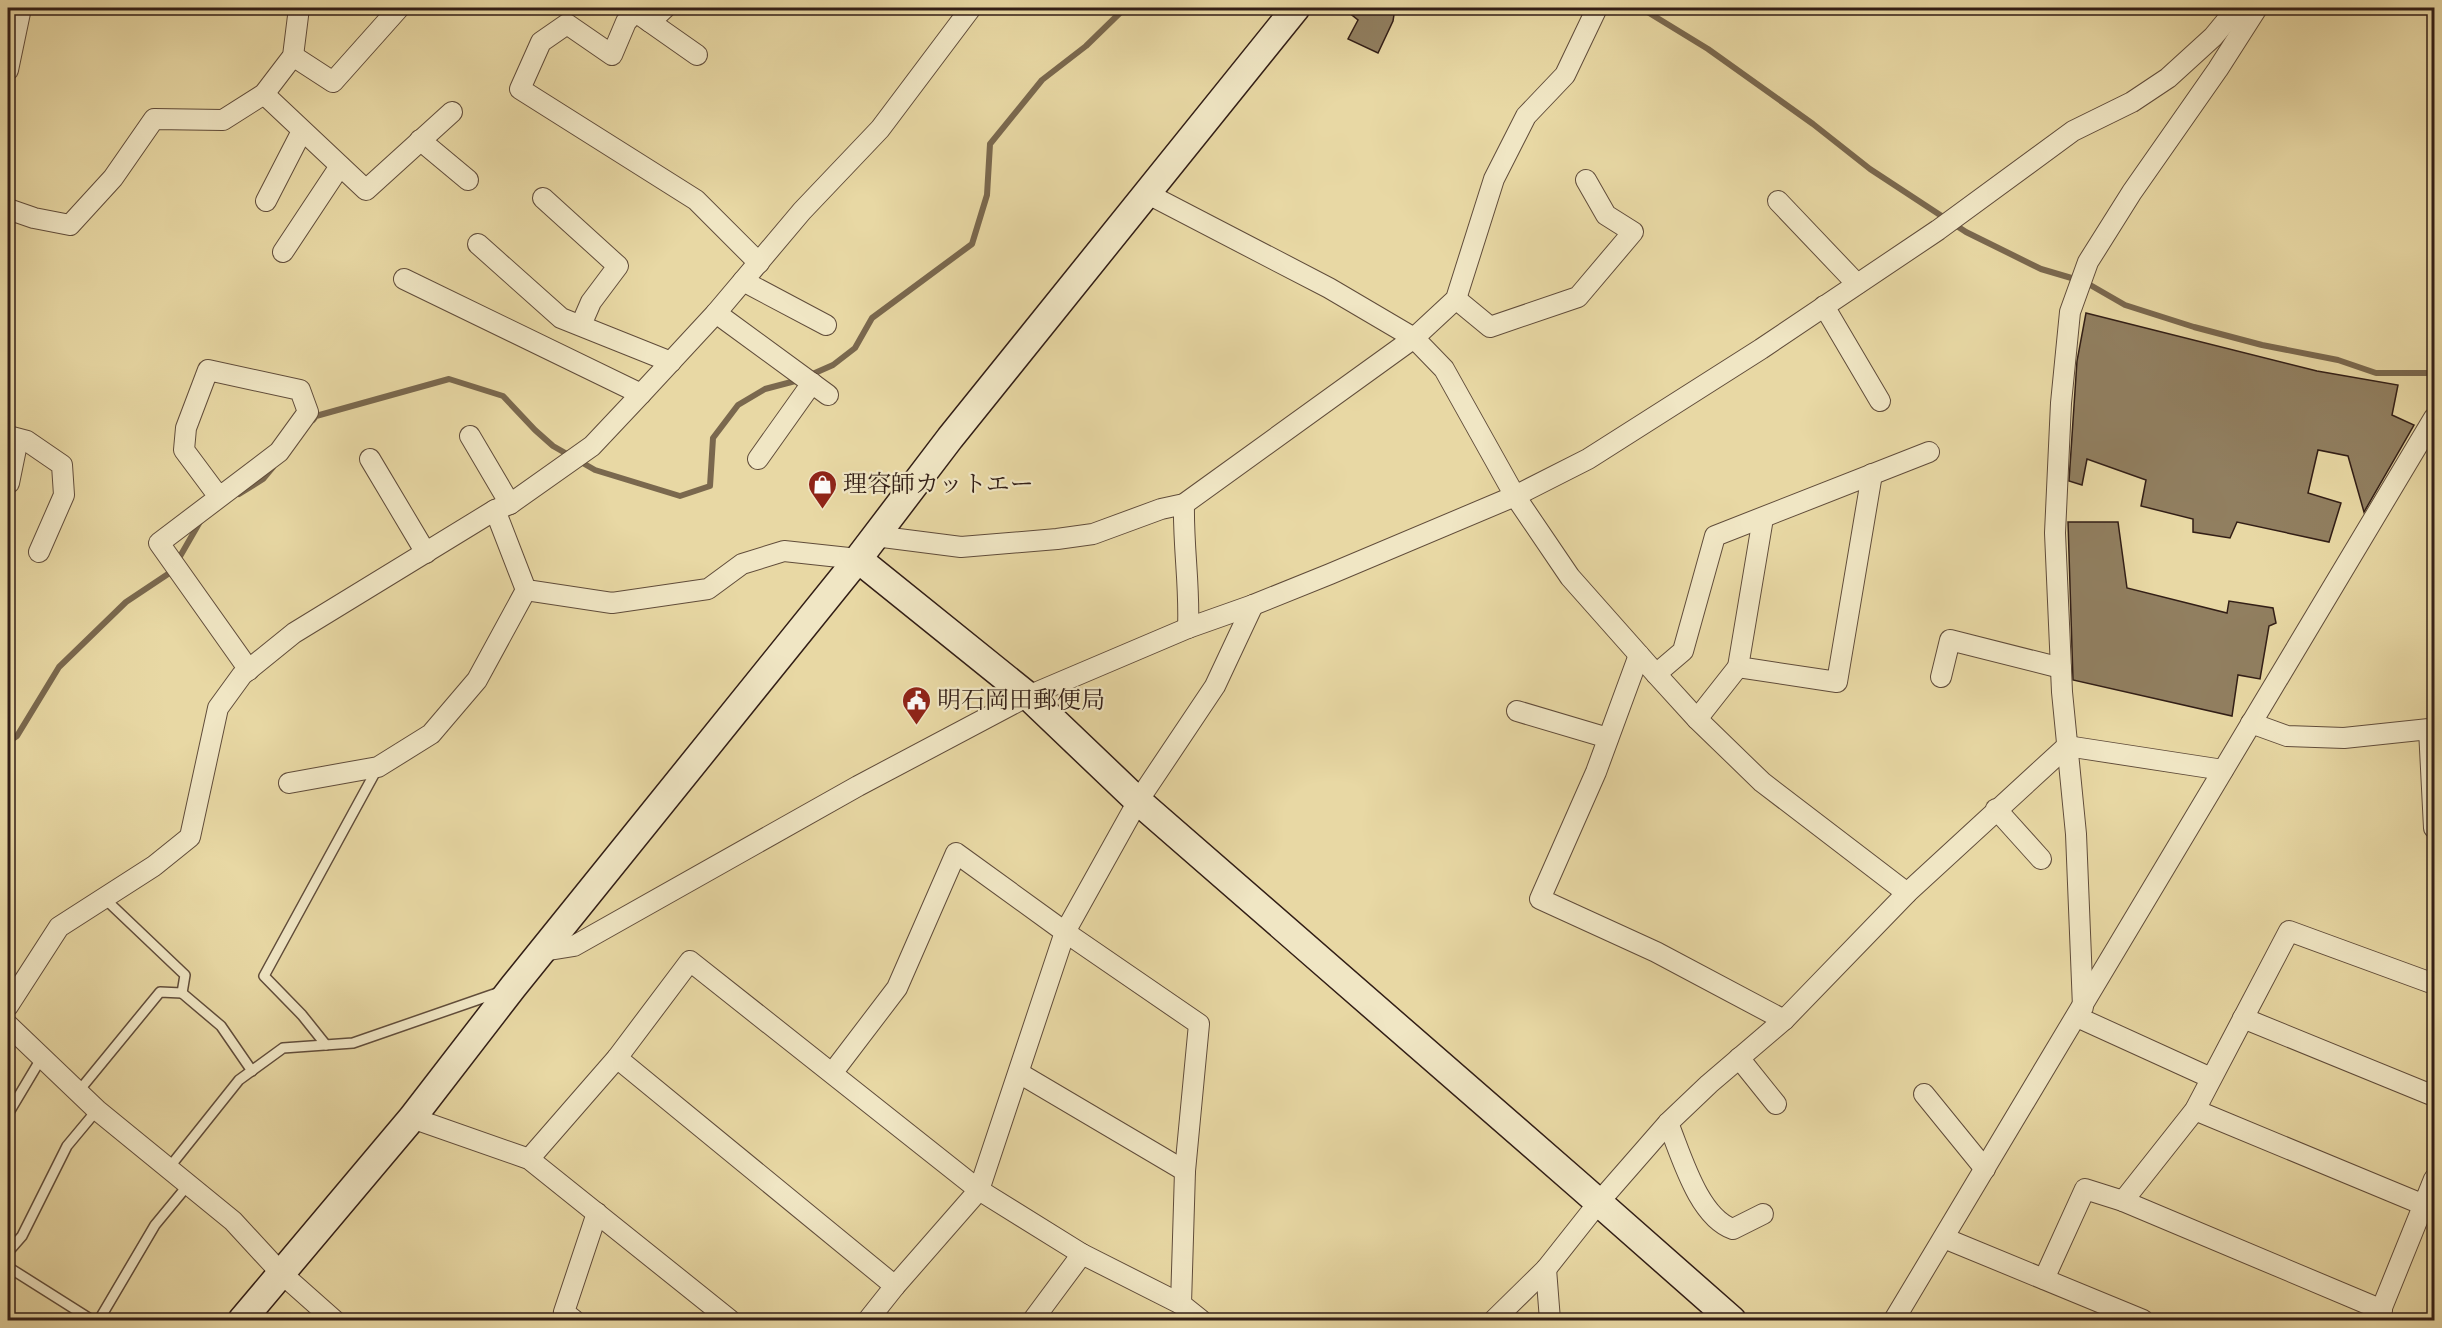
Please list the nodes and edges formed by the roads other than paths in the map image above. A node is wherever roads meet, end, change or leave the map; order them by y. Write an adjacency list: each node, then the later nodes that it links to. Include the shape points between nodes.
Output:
1 (21, 8): 13 (street)
2 (299, 8): 12 (street)
3 (399, 8): 12 (street, via 333,82)
4 (665, 8): 10 (street)
5 (971, 8): 28 (street, via 880,129)
6 (1296, 8): 21 (street)
7 (1598, 8): 32 (street, via 1564,75 1526,116 1494,179)
8 (2237, 8): 31 (street, via 2213,37 2168,78 2132,102 2073,131)
9 (2257, 8): 63 (street, via 2088,262 2070,312 2055,533)
10 (639, 14): 11 (street); 28 (street, via 626,22 612,55 567,24 541,42 520,89 696,200)
11 (697, 55)
12 (293, 56): 14 (street)
13 (8, 70)
14 (264, 94): 16 (street); 25 (street, via 223,120 154,119 113,178 70,225)
15 (452, 112): 17 (street)
16 (302, 130): 18 (street); 23 (street)
17 (420, 140): 18 (street, via 366,190); 19 (street)
18 (340, 166): 27 (street)
19 (468, 180)
20 (1586, 180): 32 (street, via 1606,215 1633,232 1578,297 1490,327)
21 (1148, 194): 37 (street, via 1329,288); 54 (street)
22 (543, 198): 36 (street, via 618,266 591,302)
23 (266, 201)
24 (1778, 201): 31 (street)
25 (8, 208)
26 (478, 244): 36 (street, via 561,318)
27 (284, 252)
28 (759, 263): 30 (street)
29 (404, 279): 39 (street)
30 (743, 281): 34 (street); 35 (street)
31 (1857, 284): 33 (street)
32 (1456, 299): 37 (street)
33 (1824, 306): 40 (street); 49 (street, via 1588,459)
34 (716, 313): 38 (street); 46 (street, via 820,389)
35 (826, 324)
36 (581, 325): 38 (street)
37 (1414, 338): 49 (street, via 1444,369); 51 (street)
38 (671, 362): 39 (street)
39 (641, 394): 52 (street, via 592,446)
40 (1880, 401)
41 (2434, 418): 70 (street)
42 (470, 436): 52 (street)
43 (13, 437): 48 (street); 55 (street, via 27,441 62,465 64,495)
44 (1929, 452): 47 (street)
45 (370, 459): 56 (street)
46 (758, 459)
47 (1872, 474): 53 (street); 62 (street, via 1836,682)
48 (9, 483)
49 (1515, 496): 59 (street); 61 (street, via 1570,577)
50 (219, 497): 50 (street, via 279,452 308,412 300,390 208,370 186,428 184,450); 64 (street, via 159,543)
51 (1184, 504): 54 (street, via 1093,534 1057,539 961,547); 60 (street)
52 (503, 507): 56 (street); 58 (street)
53 (1763, 518): 62 (street); 65 (street, via 1715,536 1683,651)
54 (875, 536): 57 (street)
55 (39, 552)
56 (426, 553): 64 (street, via 294,633)
57 (858, 559): 58 (street, via 784,551 742,564 708,589 612,603); 67 (street); 84 (street)
58 (526, 590): 74 (street, via 477,680 430,734)
59 (1253, 606): 60 (street); 77 (street, via 1215,686)
60 (1188, 628): 67 (street)
61 (1639, 655): 65 (street); 72 (street)
62 (1738, 667): 69 (street)
63 (2061, 668): 66 (street, via 1950,640); 73 (street)
64 (249, 670): 82 (street, via 218,708 189,837 154,866)
65 (1656, 674): 69 (street)
66 (1941, 677)
67 (1028, 696): 77 (street); 84 (street, via 858,786 574,946)
68 (1517, 711): 72 (street)
69 (1696, 719): 81 (street, via 1762,782)
70 (2251, 723): 71 (street, via 2287,736 2344,738); 75 (street)
71 (2432, 728): 79 (street)
72 (1608, 738): 91 (street, via 1540,899 1656,952)
73 (2067, 746): 75 (street); 78 (street); 89 (street, via 2076,834)
74 (378, 767): 76 (street); 93 (lane, via 264,976)
75 (2223, 770): 89 (street)
76 (289, 783)
77 (1138, 801): 83 (street); 118 (street)
78 (1996, 809): 80 (street); 81 (street)
79 (2434, 828)
80 (2041, 859)
81 (1907, 892): 91 (street)
82 (103, 897): 87 (lane, via 185,975); 88 (street, via 59,927)
83 (1065, 932): 98 (street, via 956,853 897,988); 99 (street); 113 (street, via 1199,1024)
84 (543, 951): 86 (street)
85 (2434, 984): 90 (street, via 2289,932)
86 (513, 987): 93 (lane, via 353,1043); 108 (street)
87 (182, 993): 97 (lane, via 221,1026); 101 (lane, via 160,992)
88 (8, 1006)
89 (2080, 1012): 100 (street); 111 (street)
90 (2243, 1018): 100 (street); 103 (street)
91 (1784, 1020): 96 (street)
92 (8, 1025): 94 (street)
93 (326, 1045): 97 (lane, via 283,1048)
94 (42, 1057): 101 (street); 107 (lane)
95 (616, 1058): 98 (street, via 690,961); 110 (street); 129 (street)
96 (1739, 1059): 104 (street); 109 (street)
97 (252, 1071): 112 (lane, via 239,1080)
98 (833, 1072): 116 (street)
99 (1019, 1073): 113 (street); 116 (street)
100 (2211, 1078): 106 (street)
101 (78, 1092): 105 (street)
102 (1924, 1094): 111 (street)
103 (2434, 1096)
104 (1776, 1104)
105 (97, 1110): 112 (street); 123 (lane, via 67,1146 22,1236)
106 (2195, 1110): 117 (street); 119 (street)
107 (8, 1114)
108 (412, 1118): 110 (street); 127 (street)
109 (1668, 1123): 118 (street); 121 (street, via 1700,1200 1724,1226 1733,1228)
110 (529, 1159): 120 (street)
111 (1985, 1169): 122 (street)
112 (168, 1170): 115 (street)
113 (1185, 1171): 130 (street)
114 (2434, 1179): 119 (street)
115 (188, 1185): 127 (street, via 233,1221); 133 (lane, via 155,1225)
116 (980, 1190): 124 (street); 129 (street)
117 (2123, 1201): 128 (street, via 2085,1189); 131 (street)
118 (1599, 1202): 126 (street); 143 (street)
119 (2424, 1205): 131 (street)
120 (597, 1213): 136 (street, via 564,1312); 137 (street)
121 (1763, 1214)
122 (1944, 1238): 128 (street); 144 (street)
123 (8, 1252)
124 (1082, 1254): 130 (street); 139 (street)
125 (8, 1267): 132 (lane)
126 (1546, 1269): 141 (street); 142 (street)
127 (281, 1272): 134 (street); 135 (street)
128 (2044, 1279): 145 (street)
129 (895, 1286): 138 (street)
130 (1181, 1304): 140 (street)
131 (2380, 1315)
132 (92, 1320)
133 (99, 1320)
134 (242, 1320)
135 (334, 1320)
136 (574, 1320)
137 (730, 1320)
138 (868, 1320)
139 (1034, 1320)
140 (1201, 1320)
141 (1494, 1320)
142 (1550, 1320)
143 (1732, 1320)
144 (1894, 1320)
145 (2143, 1320)

